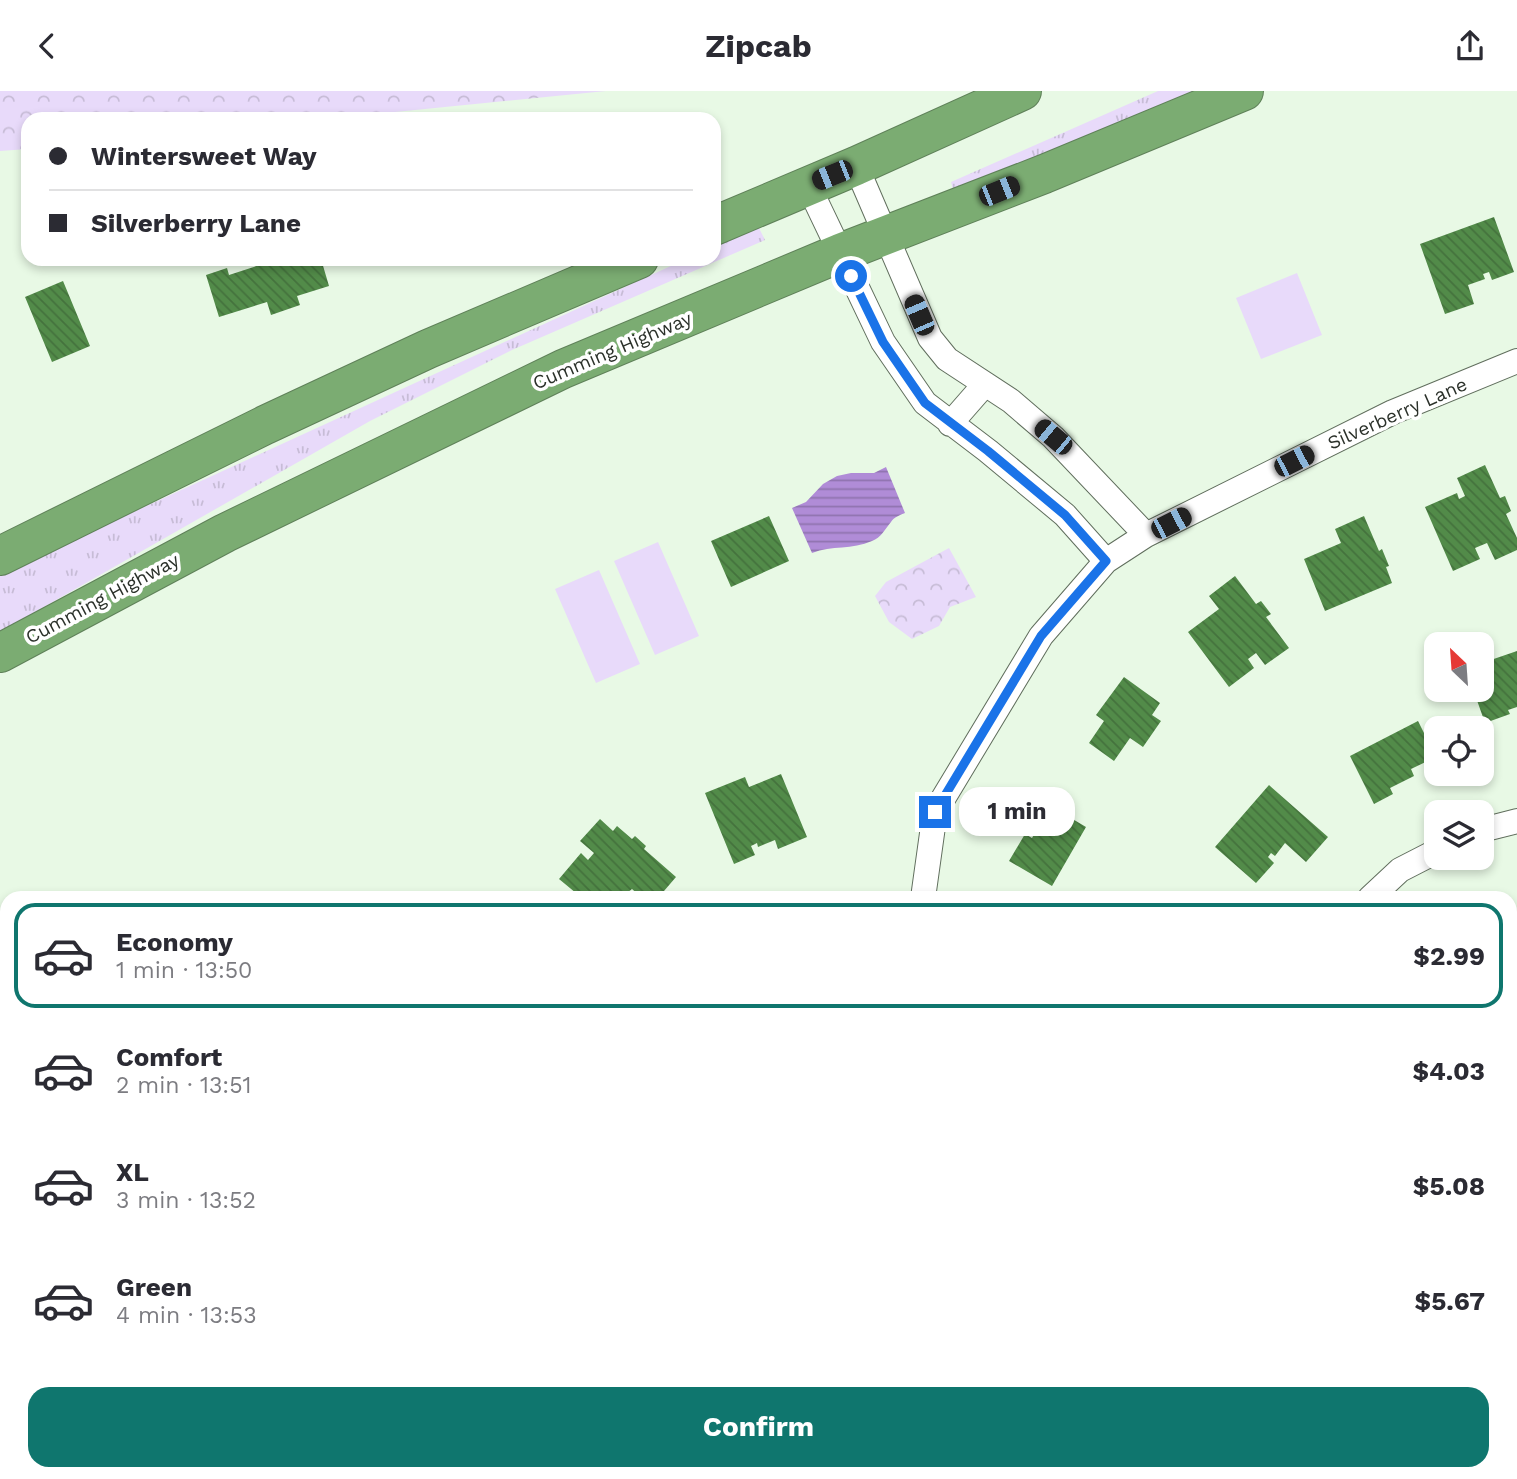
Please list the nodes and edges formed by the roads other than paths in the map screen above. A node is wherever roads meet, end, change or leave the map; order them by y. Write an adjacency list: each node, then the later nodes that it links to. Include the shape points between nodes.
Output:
1 (1022, 91): 3 (highway)
2 (1244, 91): 6 (highway, Cumming Highway)
3 (856, 166): 4 (highway); 6 (street)
4 (808, 185): 5 (highway); 7 (street)
5 (721, 223)
6 (886, 236): 7 (highway, Cumming Highway); 10 (street, via 930,338 947,359)
7 (840, 253): 11 (street, via 883,342 925,403); 15 (highway, Cumming Highway, via 563,369 225,533)
8 (623, 266): 13 (highway, via 428,349)
9 (1517, 361): 12 (street, Silverberry Lane, via 1393,412)
10 (985, 384): 11 (street); 12 (street, via 1053,437)
11 (950, 423): 14 (street, via 1065,515)
12 (1146, 535): 14 (street, Silverberry Lane)
13 (0, 556)
14 (1106, 561): 19 (street, Silverberry Lane, via 1041,636 935,812)
15 (0, 653)
16 (1517, 821): 17 (street)
17 (1494, 827)
18 (1424, 858): 20 (street, via 1400,870)
19 (924, 891)
20 (1378, 891)

